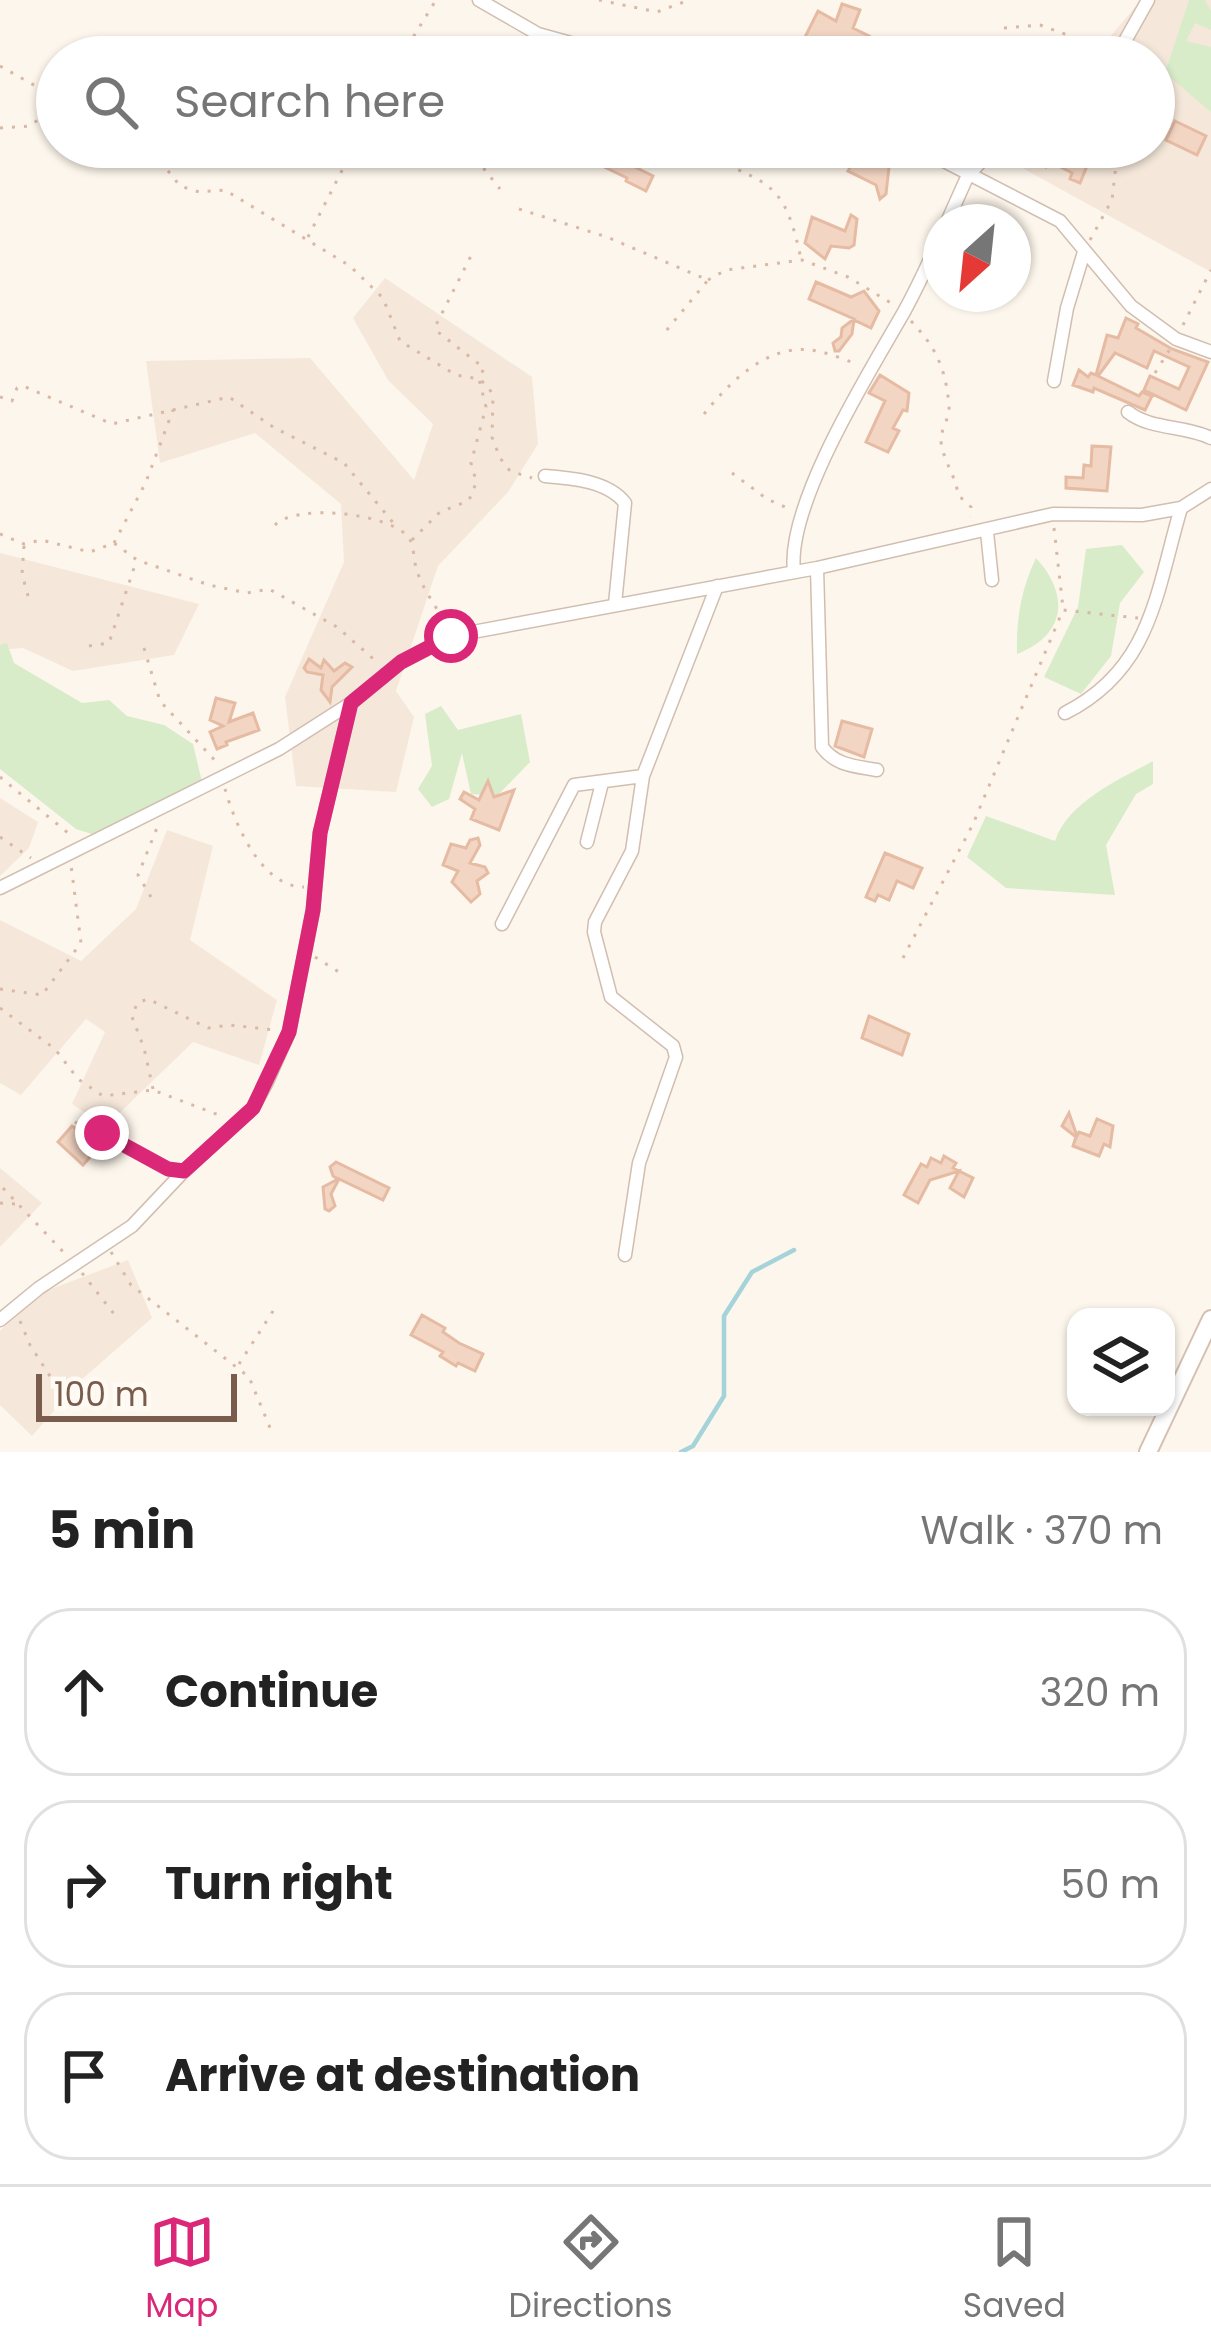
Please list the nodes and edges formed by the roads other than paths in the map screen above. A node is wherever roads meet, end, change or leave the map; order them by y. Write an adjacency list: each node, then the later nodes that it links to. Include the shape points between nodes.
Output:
1 (479, 0): 3 (street)
2 (1148, 0): 4 (street)
3 (545, 36)
4 (1128, 36)
5 (955, 168): 7 (street)
6 (975, 168): 7 (street)
7 (968, 175): 8 (street); 9 (street, via 1060,221)
8 (955, 204)
9 (1084, 252): 11 (street, via 1131,306 1176,339); 12 (street)
10 (923, 272): 20 (street, via 800,514)
11 (1211, 352)
12 (1054, 381)
13 (1128, 412): 14 (street)
14 (1211, 437)
15 (545, 476): 23 (street, via 596,484 625,503)
16 (1211, 490): 17 (street)
17 (1180, 508): 18 (street, via 1053,514); 25 (street, via 1152,619 1109,685)
18 (987, 532): 19 (street); 21 (street)
19 (817, 568): 20 (street); 26 (street, via 822,747 846,765)
20 (794, 571): 22 (street)
21 (992, 580)
22 (717, 586): 23 (street); 27 (street)
23 (615, 604): 24 (street, via 451,636)
24 (351, 703): 30 (street, via 226,777); 34 (street, via 320,833 289,1032 253,1108 108,1245)
25 (1065, 713)
26 (877, 770)
27 (643, 776): 28 (street); 32 (street, via 632,850 594,932 611,997 673,1046 676,1057 639,1163)
28 (602, 783): 29 (street); 31 (street, via 574,785)
29 (587, 842)
30 (0, 888)
31 (502, 925)
32 (625, 1255)
33 (1211, 1318): 35 (street)
34 (0, 1320)
35 (1148, 1452)

